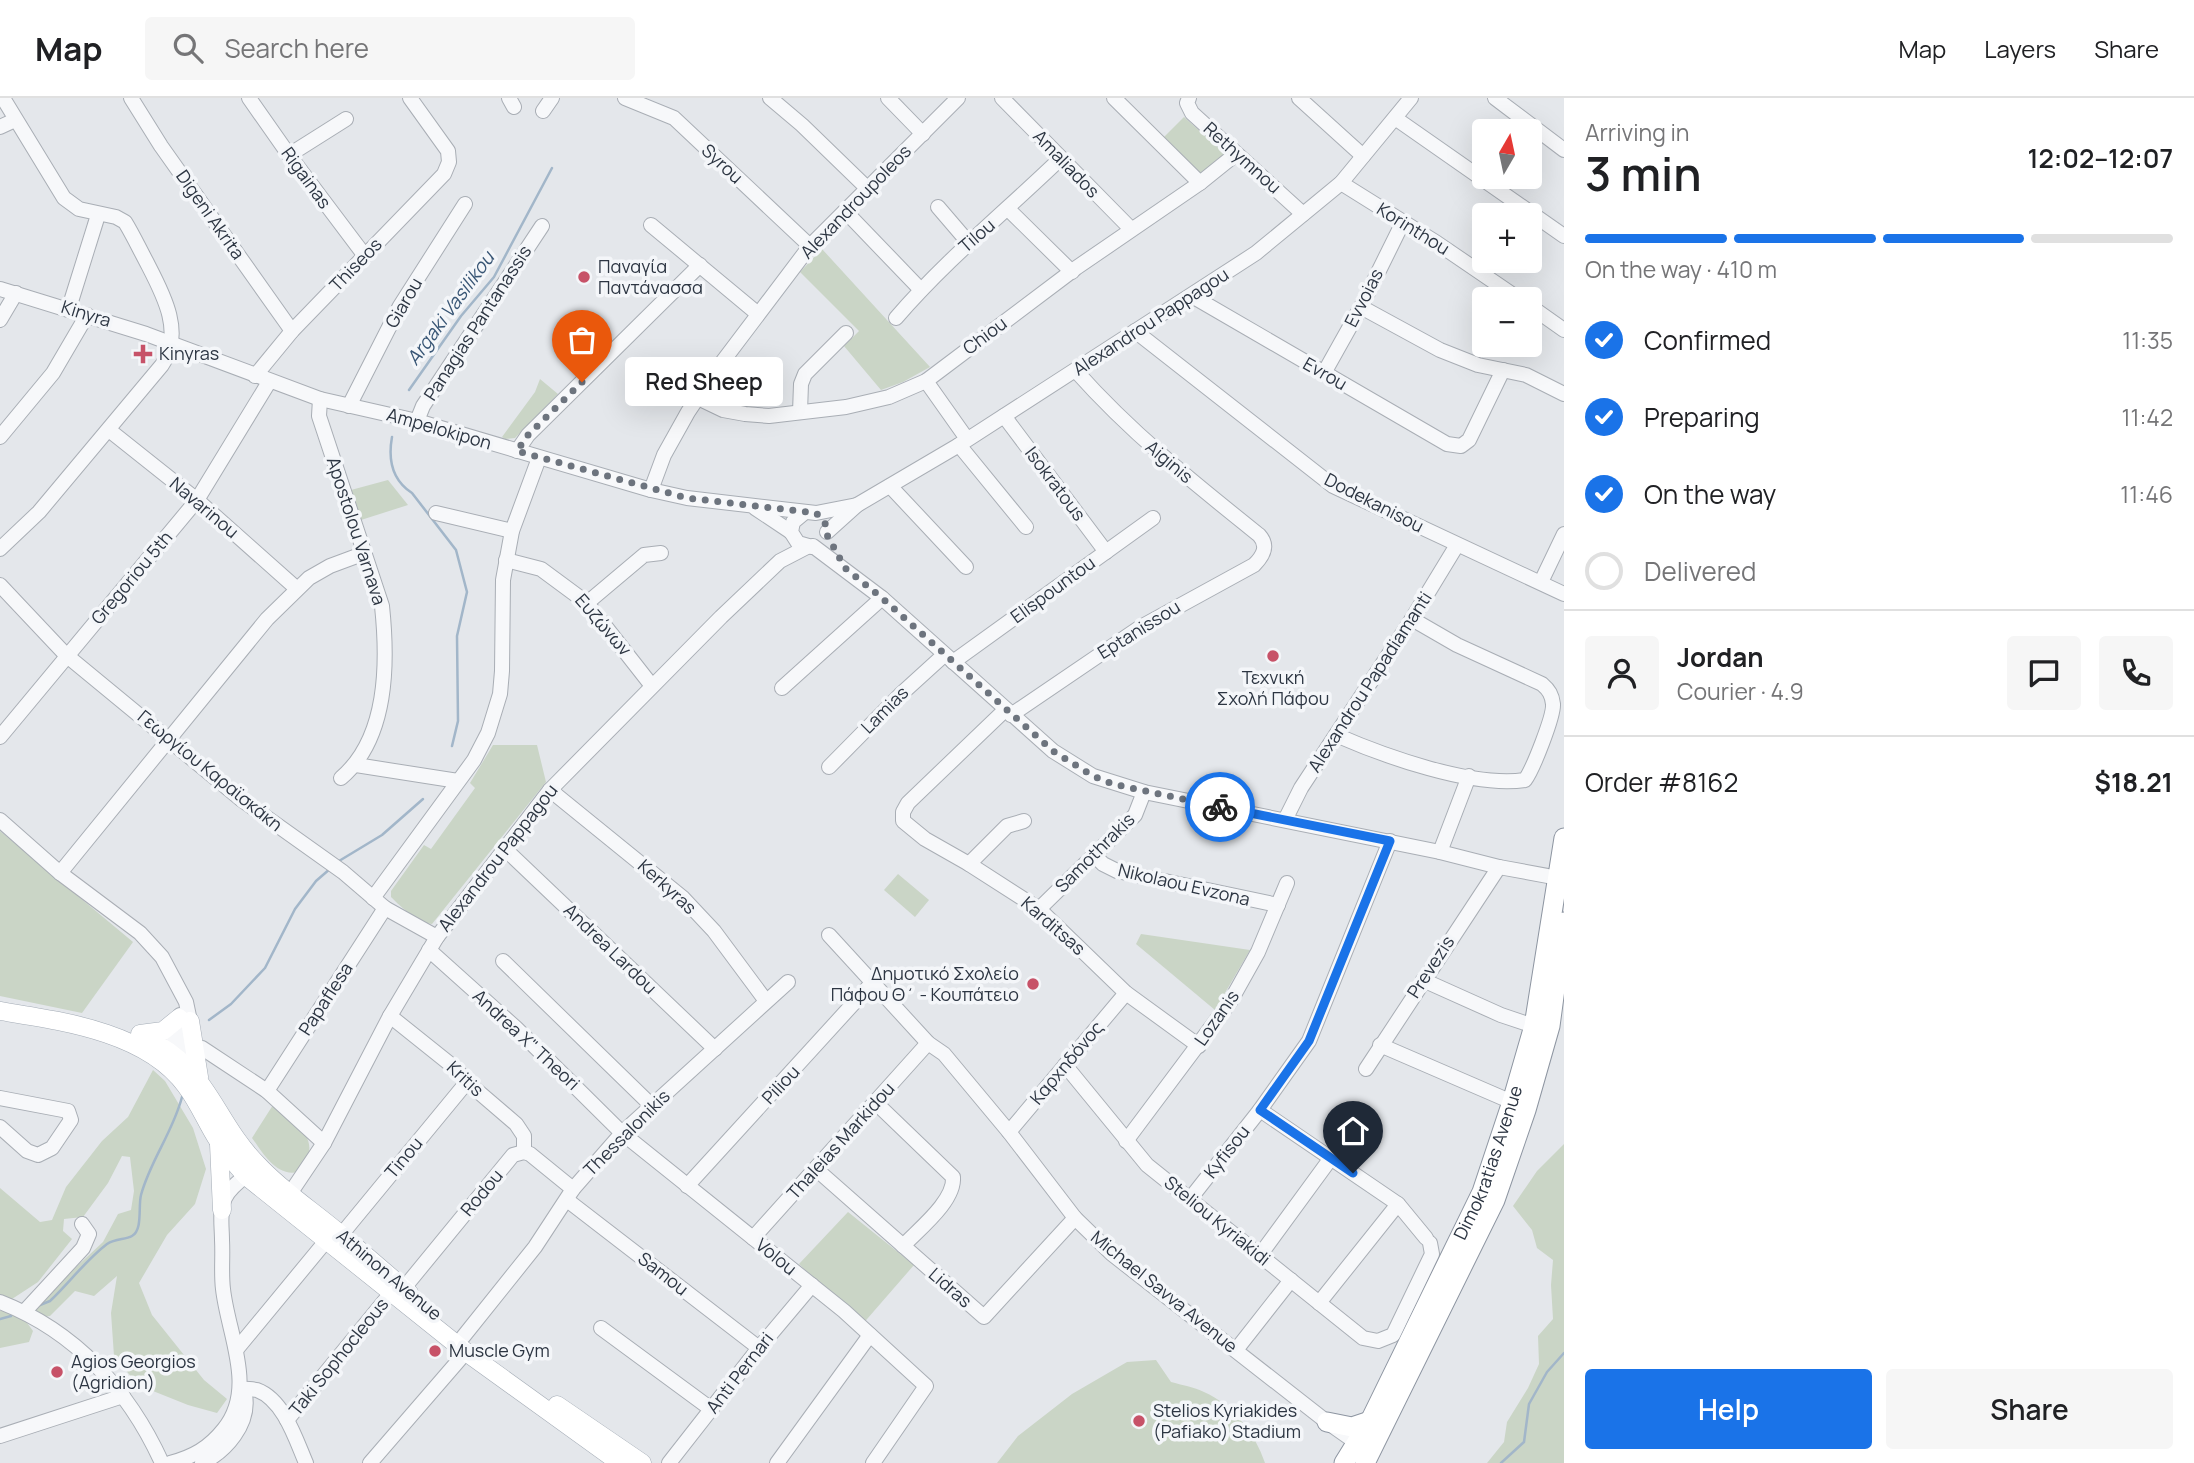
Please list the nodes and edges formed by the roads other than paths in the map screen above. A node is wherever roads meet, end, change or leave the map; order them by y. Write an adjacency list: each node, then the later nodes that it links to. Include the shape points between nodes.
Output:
1 (3, 98): 19 (street)
2 (131, 98): 59 (street, Digeni Akrita)
3 (249, 98): 24 (street, Rigainas)
4 (410, 98): 43 (street, Thiseos, via 448,151 449,162 444,174)
5 (552, 98): 16 (street)
6 (625, 98): 42 (street, Syrou, via 674,118)
7 (770, 98): 29 (street)
8 (888, 98): 21 (street)
9 (958, 98): 21 (street, Alexandroupoleos)
10 (1002, 98): 26 (street, Amaliados)
11 (1114, 98): 27 (street)
12 (1189, 98): 23 (street, Rethymnou, via 1192,113)
13 (1299, 98): 25 (street)
14 (1411, 98): 17 (street, Alexandrou Pappagou)
15 (1495, 98): 22 (street)
16 (543, 111)
17 (1395, 118): 25 (street, Alexandrou Pappagou); 40 (street)
18 (346, 119): 24 (street)
19 (15, 120): 20 (street); 35 (street, via 64,198)
20 (0, 127)
21 (923, 134): 29 (street, Alexandroupoleos)
22 (1564, 150)
23 (1236, 154): 27 (street, Chiou); 34 (street, Rethymnou)
24 (289, 155): 43 (street, Rigainas)
25 (1363, 156): 28 (street, Alexandrou Pappagou)
26 (1061, 158): 32 (street, Tilou); 39 (street, Amaliados)
27 (1200, 183): 39 (street, Chiou)
28 (1341, 183): 34 (street, Alexandrou Pappagou); 36 (street, Korinthou)
29 (867, 188): 33 (street, Alexandroupoleos)
30 (465, 204): 72 (street, Giarou, via 400,306)
31 (938, 207): 41 (street)
32 (1008, 209): 41 (street, Tilou); 45 (street)
33 (845, 211): 42 (street, Alexandroupoleos); 48 (street)
34 (1304, 214): 50 (street, Alexandrou Pappagou)
35 (98, 215): 52 (street); 62 (street, via 121,219 129,228 160,287)
36 (1403, 222): 46 (street, Korinthou); 51 (street, Evvoias)
37 (651, 225): 44 (street)
38 (542, 226): 75 (street, Panagias Pantanassis)
39 (1131, 229): 45 (street, Chiou)
40 (1564, 236)
41 (968, 242): 48 (street, Tilou)
42 (810, 246): 53 (street, Alexandroupoleos)
43 (365, 256): 59 (street, Thiseos)
44 (700, 265): 53 (street); 79 (street)
45 (1072, 272): 67 (street, Chiou)
46 (1501, 287)
47 (0, 289): 49 (street, Kinyra)
48 (921, 290): 56 (street, Tilou)
49 (16, 293): 52 (street, Kinyra); 57 (street)
50 (1192, 296): 60 (street, Alexandrou Pappagou); 65 (street, Evrou)
51 (1361, 307): 63 (street, via 1440,351); 65 (street, Evvoias)
52 (69, 308): 55 (street, Kinyra)
53 (758, 314): 70 (street, Alexandroupoleos)
54 (1542, 314): 58 (street)
55 (87, 315): 62 (street, Kinyra); 77 (street, via 53,373)
56 (896, 318)
57 (0, 320)
58 (1564, 330)
59 (292, 331): 66 (street, Thiseos)
60 (1135, 331): 64 (street, Alexandrou Pappagou); 94 (street, Dodekanisou, via 1333,486)
61 (846, 333): 73 (street, via 803,379)
62 (172, 343): 66 (street, Ampelokipon); 76 (street, via 162,365)
63 (1503, 370): 65 (street, Evrou, via 1469,440 1461,446 1447,444); 69 (street, via 1526,375)
64 (1076, 371): 74 (street, Alexandrou Pappagou); 96 (street, Aiginis, via 1133,431 1259,535)
65 (1324, 373)
66 (255, 376): 68 (street, Ampelokipon)
67 (926, 381): 73 (street, Chiou, via 885,398); 78 (street)
68 (269, 382): 71 (street, Ampelokipon); 83 (street, Gregoriou 5th)
69 (1564, 394)
70 (698, 398): 73 (street, Chiou, via 745,414); 82 (street, Alexandroupoleos, via 664,456)
71 (320, 399): 72 (street, Ampelokipon); 99 (street, Apostolou Varnava, via 319,416)
72 (349, 406): 75 (street, Ampelokipon)
73 (800, 412)
74 (1004, 416): 78 (street, Alexandrou Pappagou); 98 (street, Isokratous)
75 (417, 421): 79 (street, Ampelokipon)
76 (109, 430): 83 (street, Navarinou); 97 (street, via 39,512)
77 (0, 437)
78 (963, 442): 81 (street, Alexandrou Pappagou); 89 (street)
79 (517, 451): 80 (street, Ampelokipon)
80 (539, 458): 82 (street, Ampelokipon); 90 (street, Papaflesa)
81 (890, 486): 84 (street, Alexandrou Pappagou); 103 (street)
82 (651, 490): 85 (street, Ampelokipon)
83 (197, 500): 107 (street, Navarinou); 112 (street, Gregoriou 5th)
84 (857, 505): 86 (street, Alexandrou Pappagou); 91 (street, Alexandrou Pappagou)
85 (753, 507): 86 (street, Ampelokipon); 92 (street, Ampelokipon)
86 (810, 512): 91 (street, via 825,522); 92 (street, via 793,522)
87 (436, 513): 90 (street)
88 (1153, 518): 98 (street, Elispountou)
89 (1026, 527)
90 (512, 531): 101 (street, Papaflesa)
91 (827, 533): 95 (street, via 823,541); 104 (street)
92 (792, 534): 95 (street, via 798,543); 102 (street, Alexandrou Pappagou)
93 (1564, 534): 105 (street)
94 (1457, 545): 105 (street, Dodekanisou); 111 (street, Alexandrou Papadiamanti)
95 (810, 547): 102 (street, Alexandrou Pappagou); 104 (street)
96 (1265, 548): 116 (street, Eptanissou, via 1254,565 1139,628)
97 (0, 549)
98 (1106, 552): 113 (street, Elispountou)
99 (365, 553): 107 (street, via 330,566); 120 (street, Apostolou Varnava, via 382,606 385,673 378,712)
100 (661, 553): 110 (street, via 645,555)
101 (506, 560): 110 (street, Ευζώνων, via 541,569); 124 (street, Papaflesa, via 500,694 488,733)
102 (780, 561): 114 (street, Alexandrou Pappagou)
103 (966, 567)
104 (845, 568): 109 (street)
105 (1541, 582): 108 (street, Dodekanisou)
106 (0, 585): 112 (street, Γεωργίου Καραϊσκάκη)
107 (296, 589): 119 (street, via 257,630)
108 (1564, 594)
109 (882, 598): 113 (street); 115 (street)
110 (587, 603): 114 (street, Ευζώνων)
111 (1412, 619): 117 (street, Alexandrou Papadiamanti); 122 (street, via 1550,692 1553,706 1525,780)
112 (66, 655): 118 (street, Gregoriou 5th); 119 (street, Γεωργίου Καραϊσκάκη)
113 (948, 658): 116 (street); 121 (street, Lamias, via 900,695)
114 (652, 686): 125 (street, Alexandrou Pappagou)
115 (782, 688)
116 (1008, 712): 126 (street, via 1053,751 1093,776); 127 (street, Eptanissou, via 908,803)
117 (1336, 735): 122 (street, via 1420,766); 129 (street, Alexandrou Papadiamanti)
118 (0, 737)
119 (170, 740): 138 (street); 141 (street, Γεωργίου Καραϊσκάκη)
120 (356, 765): 123 (street, Apostolou Varnava); 124 (street)
121 (829, 767)
122 (1469, 776): 134 (street)
123 (341, 778)
124 (458, 781): 141 (street, Papaflesa)
125 (550, 790): 133 (street, Alexandrou Pappagou); 153 (street, Kerkyras, via 683,898)
126 (1144, 792): 129 (street); 135 (street, Samothrakis, via 1135,815)
127 (902, 816): 136 (street, Karditsas, via 925,839)
128 (0, 820): 138 (street)
129 (1284, 820): 132 (street)
130 (1024, 821): 136 (street, via 1007,826)
131 (1564, 838): 139 (highway, Dimokratias Avenue)
132 (1390, 841): 134 (street); 175 (street, Kyfisou, via 1309,1041)
133 (505, 849): 146 (street, Alexandrou Pappagou); 164 (street, Andrea Lardou)
134 (1440, 852): 137 (street)
135 (1094, 855): 142 (street, Nikolaou Evzona, via 1117,871); 143 (street, Samothrakis)
136 (969, 864): 143 (street, Karditsas)
137 (1499, 867): 139 (street); 149 (street, Prevezis)
138 (60, 873): 156 (street, via 152,944 183,996)
139 (1561, 879): 158 (highway, Dimokratias Avenue)
140 (1287, 883): 142 (street, Lozanis)
141 (379, 903): 146 (street, Γεωργίου Καραϊσκάκη); 170 (street, Papaflesa)
142 (1278, 905): 162 (street, Lozanis, via 1245,977)
143 (1039, 909): 152 (street, Karditsas)
144 (1564, 921): 217 (highway, Dimokratias Avenue, via 1550,1026 1495,1199)
145 (829, 935): 151 (street, Michael Savva Avenue)
146 (437, 937): 147 (street, Alexandrou Pappagou)
147 (429, 950): 155 (street, Alexandrou Pappagou); 178 (street, Andrea X" Theori)
148 (503, 961): 174 (street)
149 (1423, 980): 158 (street); 161 (street, Prevezis)
150 (789, 982): 153 (street, Thessalonikis)
151 (873, 982): 160 (street, Michael Savva Avenue); 186 (street, Piliou)
152 (1126, 993): 162 (street, Karditsas); 166 (street, Καρχηδόνος)
153 (766, 1001): 164 (street, Thessalonikis)
154 (0, 1010): 157 (main road)
155 (390, 1016): 169 (street, Kritis); 181 (street, Alexandrou Pappagou)
156 (185, 1019): 159 (main road, via 163,1031); 165 (street); 168 (main road)
157 (71, 1023): 159 (main road, via 104,1025); 165 (main road)
158 (1534, 1026): 173 (highway, Dimokratias Avenue)
159 (133, 1034): 165 (main road)
160 (928, 1043): 172 (street, Thaleias Markidou); 177 (street, Michael Savva Avenue, via 944,1054)
161 (1380, 1045): 167 (street, Prevezis); 173 (street)
162 (1199, 1046): 180 (street, Lozanis)
163 (202, 1048): 170 (street)
164 (715, 1049): 174 (street, Thessalonikis)
165 (173, 1061): 168 (main road, Athinon Avenue); 179 (main road, Athinon Avenue)
166 (1065, 1065): 177 (street, Καρχηδόνος); 180 (street, Steliou Kyriakidi)
167 (1366, 1069)
168 (200, 1081): 185 (main road, Athinon Avenue)
169 (467, 1082): 182 (street, Kritis, via 521,1130); 194 (street, Tinou)
170 (267, 1091): 181 (street)
171 (0, 1098): 176 (street, via 68,1111 71,1120 52,1148 38,1155)
172 (876, 1102): 184 (street, Thaleias Markidou); 196 (street, via 953,1177 948,1198)
173 (1512, 1102): 214 (highway, Dimokratias Avenue, via 1482,1192)
174 (652, 1106): 178 (street, Thessalonikis)
175 (1260, 1110): 183 (street); 188 (street, Kyfisou)
176 (0, 1127)
177 (1009, 1132): 192 (street, Michael Savva Avenue)
178 (622, 1133): 186 (street, Volou); 187 (street, Thessalonikis)
179 (218, 1141): 185 (main road, Athinon Avenue); 191 (main road)
180 (1126, 1141): 188 (street, Steliou Kyriakidi, via 1147,1165)
181 (324, 1143): 189 (street, Alexandrou Pappagou)
182 (524, 1152): 187 (street, via 536,1157); 200 (street, Rodou, via 513,1156)
183 (1331, 1158): 190 (street); 197 (street)
184 (816, 1169): 195 (street, Thaleias Markidou); 196 (street, Lidras)
185 (252, 1171): 189 (main road, Athinon Avenue); 191 (street, via 228,1192)
186 (687, 1186): 195 (street, Volou)
187 (570, 1194): 206 (street, Thessalonikis); 207 (street, Samou)
188 (1190, 1199): 197 (street, Steliou Kyriakidi)
189 (287, 1200): 194 (main road, Athinon Avenue)
190 (1398, 1204): 202 (street); 202 (street, Steliou Kyriakidi, via 1429,1245 1394,1335 1378,1341 1363,1338)
191 (222, 1210): 208 (street, via 223,1290)
192 (1075, 1218): 196 (street, Lidras, via 984,1317); 209 (street, Michael Savva Avenue, via 1112,1254)
193 (82, 1224): 203 (street, via 89,1234 83,1248)
194 (334, 1238): 200 (main road, Athinon Avenue); 208 (street, Tinou)
195 (753, 1238): 199 (street, Volou)
196 (903, 1247)
197 (1260, 1255): 198 (street, Steliou Kyriakidi)
198 (1291, 1280): 202 (street, Steliou Kyriakidi); 209 (street)
199 (811, 1285): 205 (street, Volou); 207 (street, Anti Pernari)
200 (397, 1291): 206 (main road, Athinon Avenue); 213 (street, Taki Sophocleous)
201 (0, 1302): 203 (street)
202 (1319, 1303)
203 (25, 1311): 211 (street, via 74,1344)
204 (601, 1328): 212 (street)
205 (870, 1335): 226 (street); 227 (street, Volou, via 926,1385)
206 (464, 1345): 222 (street, Thessalonikis); 223 (main road, Athinon Avenue); 224 (main road, Athinon Avenue)
207 (759, 1348): 212 (street, Anti Pernari)
208 (236, 1350): 210 (street)
209 (1236, 1350): 215 (street, Michael Savva Avenue)
210 (241, 1388): 213 (street, via 258,1390 271,1399); 220 (street, via 236,1409 219,1436 201,1451); 221 (street, via 246,1406 240,1424 222,1450)
211 (123, 1396): 216 (street); 219 (street)
212 (711, 1409): 225 (street, Anti Pernari)
213 (287, 1420): 218 (street)
214 (1370, 1421): 215 (highway, via 1352,1427); 217 (highway, Dimokratias Avenue)
215 (1327, 1422): 217 (street, Michael Savva Avenue)
216 (0, 1436)
217 (1364, 1453): 228 (highway, Dimokratias Avenue)
218 (302, 1462)
219 (162, 1463)
220 (170, 1463)
221 (202, 1463)
222 (370, 1463)
223 (620, 1463)
224 (642, 1463)
225 (669, 1463)
226 (777, 1463)
227 (873, 1463)
228 (1344, 1463)

